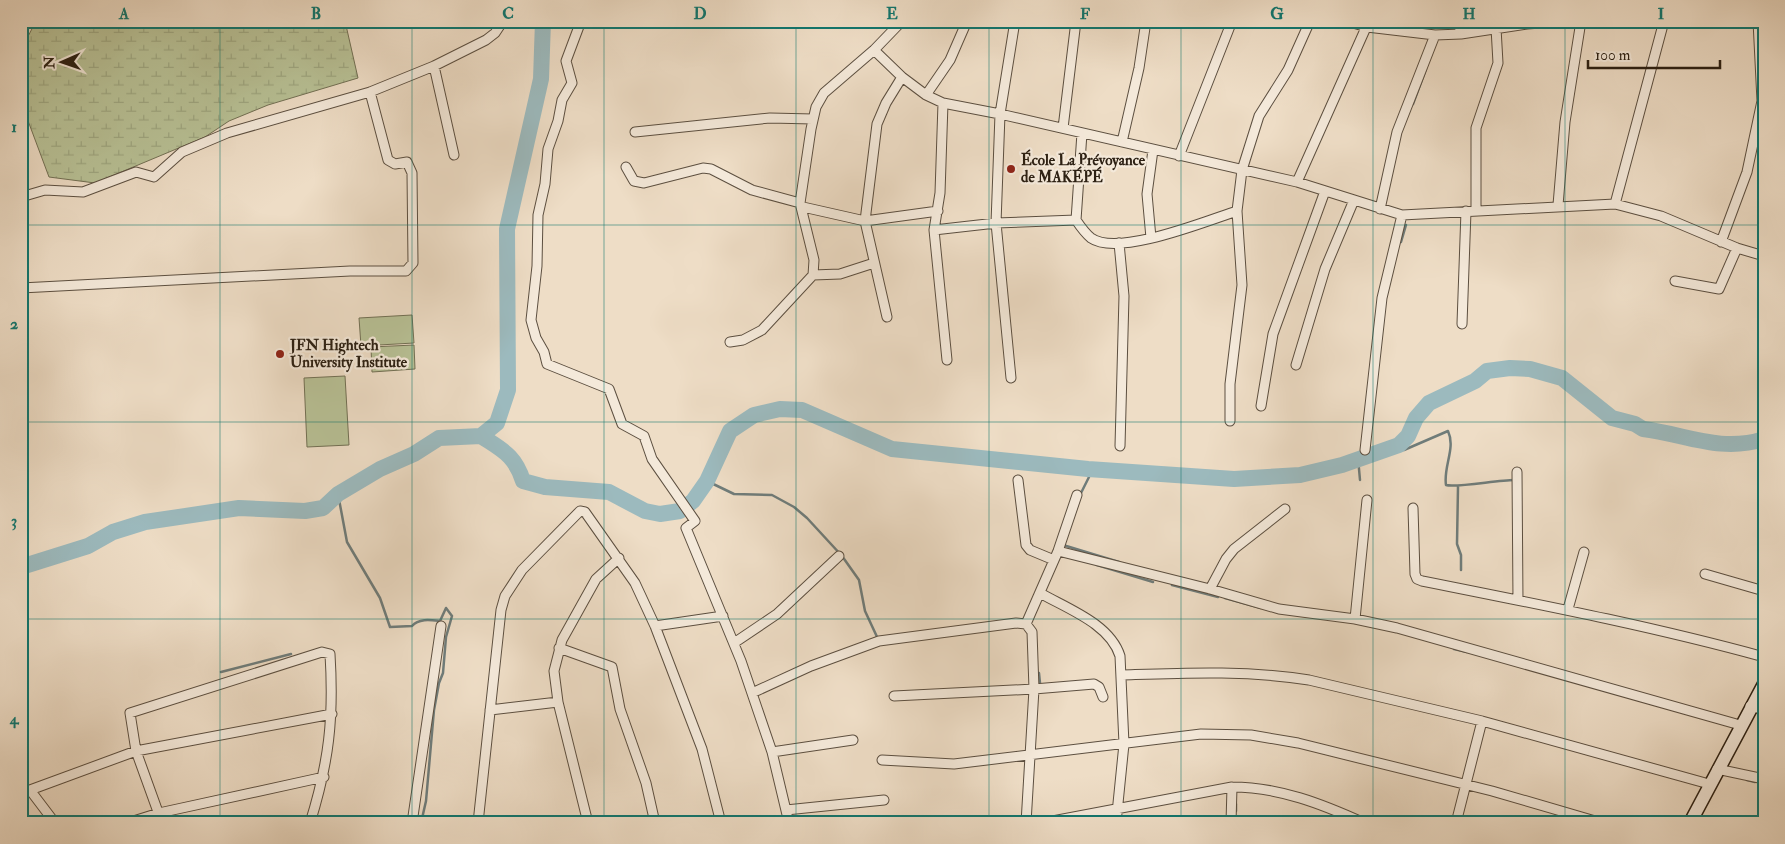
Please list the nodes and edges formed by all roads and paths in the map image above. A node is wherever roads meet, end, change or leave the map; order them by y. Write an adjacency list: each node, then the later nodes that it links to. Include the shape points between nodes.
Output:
1 (503, 21): 23 (street, via 486,40)
2 (581, 21): 92 (street, via 566,61 572,83 562,100 548,149 538,215 531,320 547,364 608,389 622,424 644,436 652,459 695,521 686,528)
3 (902, 21): 22 (street)
4 (967, 21): 26 (street, via 950,60)
5 (1015, 21): 29 (street)
6 (1076, 21): 31 (street)
7 (1146, 21): 34 (street)
8 (1232, 21): 37 (street)
9 (1310, 21): 39 (street, via 1288,70 1259,116)
10 (1346, 21): 18 (street)
11 (1458, 21): 20 (street)
12 (1568, 21): 17 (street)
13 (1581, 21): 46 (street, via 1565,122)
14 (1664, 21): 44 (street)
15 (1736, 21): 16 (street)
16 (1760, 22): 27 (street)
17 (1527, 23): 19 (street)
18 (1368, 24): 21 (street); 40 (street)
19 (1496, 28): 20 (street); 49 (street, via 1498,63 1476,128)
20 (1461, 34): 21 (street)
21 (1435, 35): 47 (street, via 1397,132)
22 (874, 50): 24 (street); 30 (street, via 824,93)
23 (434, 66): 25 (street); 36 (street)
24 (902, 77): 26 (street); 53 (street, via 877,124)
25 (370, 92): 42 (street, via 227,133 182,152 154,177 136,172 83,192 45,190); 64 (street, via 388,160 395,164 406,162 412,173 413,263 406,272 350,271)
26 (926, 95): 28 (street)
27 (1763, 101): 57 (street, via 1748,172)
28 (943, 103): 29 (street); 48 (street)
29 (1000, 114): 31 (street); 54 (street)
30 (813, 118): 32 (street, via 770,118); 45 (street)
31 (1063, 128): 33 (street)
32 (635, 132)
33 (1082, 133): 34 (street); 52 (street)
34 (1122, 142): 35 (street)
35 (1154, 150): 37 (street); 56 (street, via 1147,194)
36 (454, 155)
37 (1179, 156): 39 (street)
38 (626, 167): 45 (street, via 634,181 644,183 711,169 752,190)
39 (1242, 170): 40 (street); 50 (street)
40 (1297, 182): 41 (street)
41 (1326, 191): 43 (street); 71 (street, via 1273,334)
42 (21, 197)
43 (1354, 200): 47 (street); 69 (street, via 1317,292)
44 (1615, 204): 46 (street); 57 (street, via 1661,216)
45 (801, 205): 53 (street); 62 (street, via 814,260)
46 (1558, 205): 49 (street)
47 (1380, 208): 51 (street)
48 (938, 210): 53 (street); 55 (street)
49 (1471, 210): 51 (street); 66 (street)
50 (1236, 211): 56 (street); 72 (street, via 1242,285 1230,384)
51 (1402, 215): 74 (street, via 1382,298)
52 (1076, 220): 54 (street); 58 (street, via 1091,238)
53 (865, 221): 61 (street)
54 (996, 223): 55 (street); 70 (street)
55 (934, 230): 68 (street)
56 (1151, 238): 58 (street)
57 (1721, 242): 59 (street)
58 (1119, 243): 73 (street, via 1124,296)
59 (1737, 248): 60 (street); 63 (street, via 1719,289)
60 (1764, 256)
61 (874, 263): 62 (street, via 840,274); 65 (street)
62 (812, 275): 67 (street, via 762,330 748,338)
63 (1675, 281)
64 (21, 288)
65 (888, 317)
66 (1462, 324)
67 (730, 342)
68 (947, 360)
69 (1296, 364)
70 (1011, 378)
71 (1262, 406)
72 (1230, 421)
73 (1120, 446)
74 (1365, 450)
75 (1517, 472): 90 (street)
76 (1018, 480): 85 (street, via 1026,545 1030,550)
77 (1076, 495): 81 (street)
78 (1367, 500): 93 (street)
79 (1413, 508): 90 (street, via 1417,579)
80 (1285, 509): 87 (street, via 1234,549)
81 (1058, 551): 85 (street); 87 (street)
82 (1584, 552): 91 (street)
83 (839, 556): 97 (street, via 777,614)
84 (619, 558): 96 (street); 98 (street, via 596,579); 108 (street, via 585,512 580,511 522,570 505,596 501,610)
85 (1054, 560): 89 (street)
86 (1705, 574): 88 (street)
87 (1210, 589): 93 (street, via 1279,609)
88 (1764, 591)
89 (1040, 593): 94 (street); 100 (street, via 1106,633 1118,648)
90 (1518, 600): 91 (street)
91 (1568, 609): 99 (street)
92 (723, 616): 96 (street); 97 (street)
93 (1355, 619): 112 (street, via 1398,628)
94 (1026, 624): 102 (street, via 1032,632); 103 (street, via 880,640 811,666)
95 (441, 626): 134 (street)
96 (656, 626): 138 (street, via 702,749)
97 (734, 643): 103 (street)
98 (558, 648): 106 (street, via 554,671); 137 (street, via 612,667 620,709 646,783)
99 (1764, 657)
100 (1122, 675): 111 (street, via 1218,673 1284,676); 114 (street)
101 (1764, 684): 107 (main road)
102 (1034, 689): 104 (street); 105 (street, via 1094,684); 117 (street)
103 (752, 694): 116 (street)
104 (894, 696)
105 (1103, 697)
106 (558, 702): 108 (street); 136 (street)
107 (1750, 706): 109 (street); 112 (main road)
108 (490, 710): 135 (street)
109 (1764, 710)
110 (332, 714): 115 (street); 115 (street, via 330,654 322,652 132,712); 120 (street)
111 (1482, 721): 122 (street); 123 (street)
112 (1740, 725): 119 (main road)
113 (853, 740): 116 (street)
114 (1124, 744): 117 (street); 123 (street, via 1201,734 1251,735 1298,743); 127 (street)
115 (136, 752): 125 (street); 129 (street)
116 (772, 752): 128 (street)
117 (1031, 754): 118 (street, via 954,764); 140 (street)
118 (882, 760)
119 (1716, 769): 121 (street); 122 (main road)
120 (324, 777): 129 (street); 133 (street)
121 (1764, 778)
122 (1709, 784): 147 (main road)
123 (1465, 785): 145 (street); 146 (street)
124 (1232, 787): 127 (street); 143 (street); 144 (street, via 1277,791)
125 (24, 791): 130 (street)
126 (884, 800): 128 (street)
127 (1117, 807): 141 (street); 142 (street)
128 (786, 810): 139 (street)
129 (159, 813): 131 (street); 132 (street)
130 (56, 823)
131 (127, 823)
132 (162, 823)
133 (310, 823)
134 (412, 823)
135 (478, 823)
136 (588, 823)
137 (655, 823)
138 (721, 823)
139 (789, 823)
140 (1026, 823)
141 (1042, 823)
142 (1116, 823)
143 (1231, 823)
144 (1364, 823)
145 (1456, 823)
146 (1602, 823)
147 (1690, 823)

